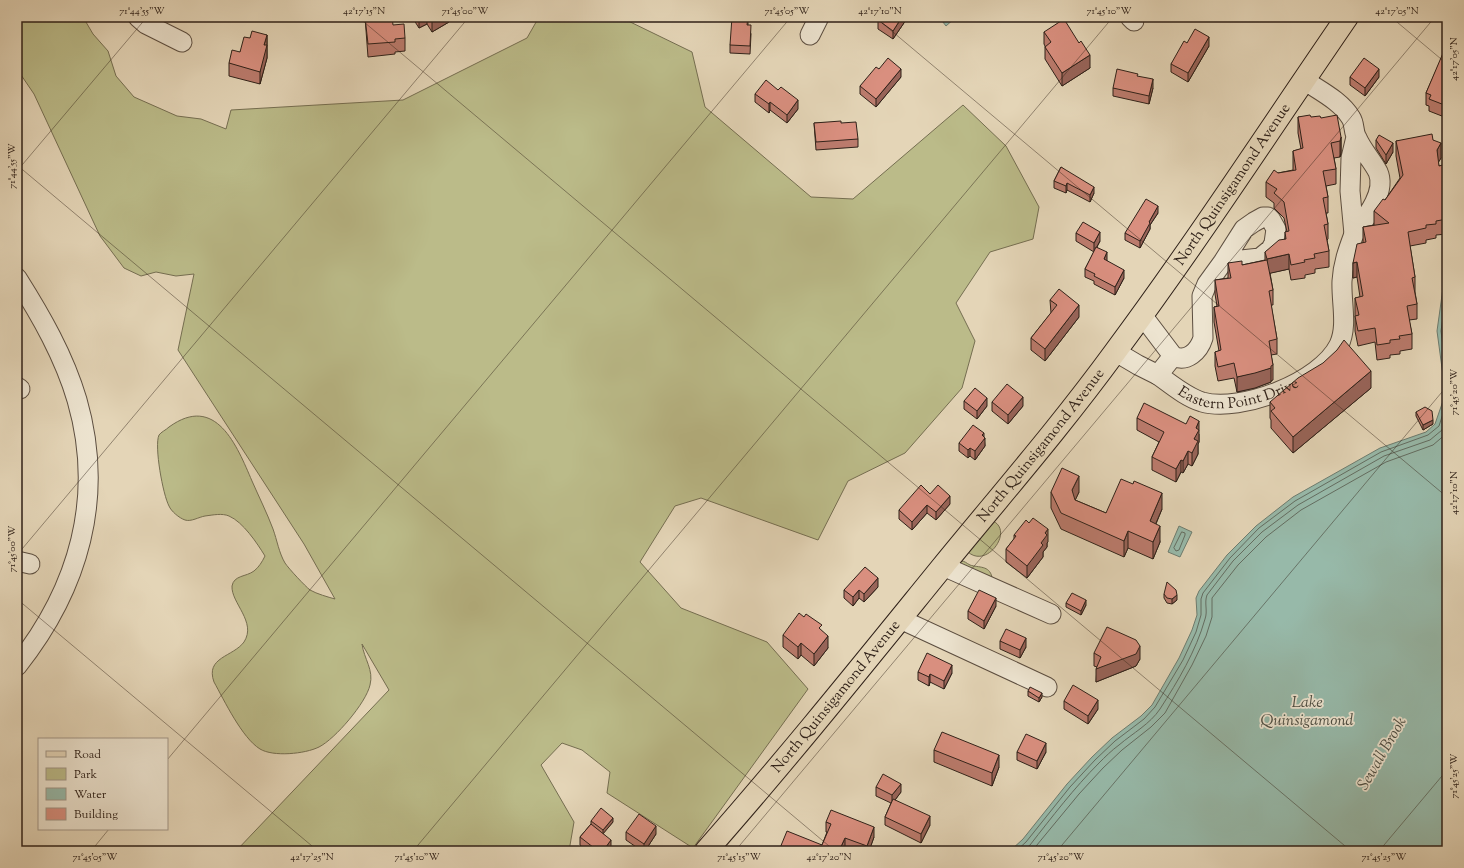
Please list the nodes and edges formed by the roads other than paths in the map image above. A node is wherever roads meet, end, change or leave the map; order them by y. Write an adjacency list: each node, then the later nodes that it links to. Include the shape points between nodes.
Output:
1 (138, 17): 5 (street, via 146,24)
2 (820, 17): 4 (street)
3 (1347, 17): 6 (main road, North Quinsigamond Avenue)
4 (810, 35)
5 (182, 42)
6 (1304, 80): 7 (street, Eastern Point Drive, via 1348,113); 11 (main road, North Quinsigamond Avenue)
7 (1356, 137): 8 (street, Eastern Point Drive, via 1351,158 1350,191); 8 (street, Eastern Point Drive, via 1378,172 1380,183 1370,211)
8 (1354, 234): 14 (street, Eastern Point Drive, via 1347,251 1342,282 1343,331 1338,345 1325,363 1316,370 1274,394 1219,404 1203,402 1188,396)
9 (1223, 262): 13 (street, Eastern Point Drive, via 1207,284 1202,296 1201,344 1190,356)
10 (17, 278): 18 (street, via 57,348 77,399 86,440 89,483 82,536 66,584 40,634)
11 (1142, 315): 12 (main road, North Quinsigamond Avenue); 13 (street, Eastern Point Drive)
12 (1116, 352): 14 (street, Eastern Point Drive); 15 (main road, North Quinsigamond Avenue)
13 (1173, 356): 14 (street, Eastern Point Drive)
14 (1158, 375)
15 (943, 566): 16 (street); 17 (main road, North Quinsigamond Avenue)
16 (1051, 614)
17 (900, 619): 19 (street); 20 (main road, North Quinsigamond Avenue)
18 (17, 666)
19 (1047, 687)
20 (706, 851)

